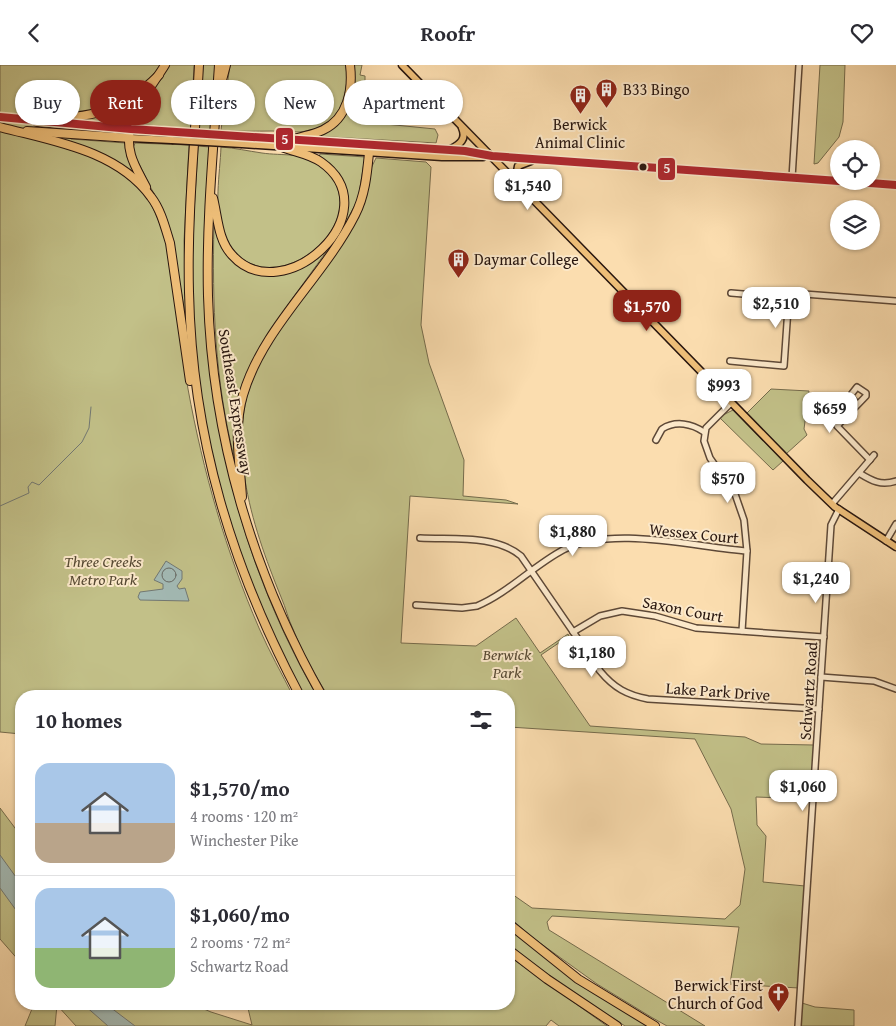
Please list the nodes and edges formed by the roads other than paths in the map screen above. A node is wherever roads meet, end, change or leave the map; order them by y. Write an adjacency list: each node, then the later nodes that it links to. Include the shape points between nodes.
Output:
1 (165, 65): 10 (highway)
2 (198, 65): 35 (highway, via 188,290)
3 (219, 65): 11 (highway, Southeast Expressway)
4 (226, 65): 12 (highway)
5 (350, 65): 20 (highway, via 351,92 342,114 323,130)
6 (402, 65): 9 (main road)
7 (413, 65): 9 (street)
8 (799, 65): 26 (street)
9 (408, 72): 13 (main road)
10 (159, 75): 14 (highway, via 136,96 105,112 70,117); 19 (highway, via 134,112)
11 (218, 80)
12 (222, 80)
13 (416, 80)
14 (4, 118): 19 (highway)
15 (215, 125): 29 (highway, Southeast Expressway)
16 (459, 125): 22 (main road, via 464,137 460,144)
17 (460, 125): 24 (main road)
18 (0, 127): 19 (highway, via 50,133); 30 (highway, via 107,160 126,171)
19 (130, 134): 20 (main road, bridge, via 172,132); 21 (main road, bridge); 30 (highway, via 131,157)
20 (292, 140): 22 (main road)
21 (282, 147): 23 (main road); 29 (highway, via 323,163 335,176 343,195 343,214 337,232 307,261 275,273 258,270 238,260 221,236)
22 (449, 149): 24 (main road)
23 (368, 153): 24 (main road, via 464,159); 46 (highway, via 364,187 355,215 270,339 242,398 239,424)
24 (492, 156): 25 (main road); 27 (main road)
25 (538, 160): 26 (main road); 27 (main road, via 518,167)
26 (792, 178): 28 (main road)
27 (515, 183): 36 (main road)
28 (896, 185)
29 (211, 187): 46 (highway, Southeast Expressway, via 208,276 214,369 225,439)
30 (150, 196): 35 (highway, via 170,243 189,379)
31 (731, 293): 32 (street)
32 (789, 294): 33 (street); 34 (street, via 784,365)
33 (896, 301)
34 (730, 361)
35 (197, 402): 59 (highway, via 230,539 256,606)
36 (731, 403): 38 (street); 44 (main road)
37 (857, 404): 41 (street, via 837,426)
38 (704, 432): 39 (street, via 693,426 676,424 662,429); 51 (street, via 706,452 735,494 744,520)
39 (656, 440)
40 (874, 455): 41 (street)
41 (870, 460): 42 (street)
42 (860, 473): 43 (street, via 877,483); 44 (street)
43 (896, 481)
44 (832, 504): 45 (main road)
45 (839, 509): 49 (main road); 56 (street, Schwartz Road, via 831,525)
46 (244, 514): 60 (highway, Southeast Expressway, via 281,615)
47 (896, 524): 49 (street)
48 (420, 538): 52 (street, Lake Park Drive, via 496,543 510,547)
49 (886, 541): 50 (main road)
50 (896, 547)
51 (747, 551): 52 (street, Wessex Court, via 684,543 598,540 564,550); 54 (street)
52 (531, 571): 53 (street, Wessex Court, via 476,605 462,608); 55 (street, Lake Park Drive)
53 (416, 605)
54 (742, 631): 55 (street, Saxon Court, via 696,628 655,616 622,611 600,616); 56 (street, Saxon Court)
55 (573, 632): 61 (street, Lake Park Drive, via 612,685 635,697)
56 (824, 637): 57 (street, Schwartz Road)
57 (821, 677): 58 (street, via 868,681); 61 (street, Schwartz Road)
58 (896, 689)
59 (297, 690)
60 (319, 690)
61 (819, 709): 66 (street, Schwartz Road)
62 (515, 929): 65 (highway, via 578,979)
63 (515, 955): 64 (highway)
64 (617, 1026)
65 (655, 1026)
66 (798, 1026)

